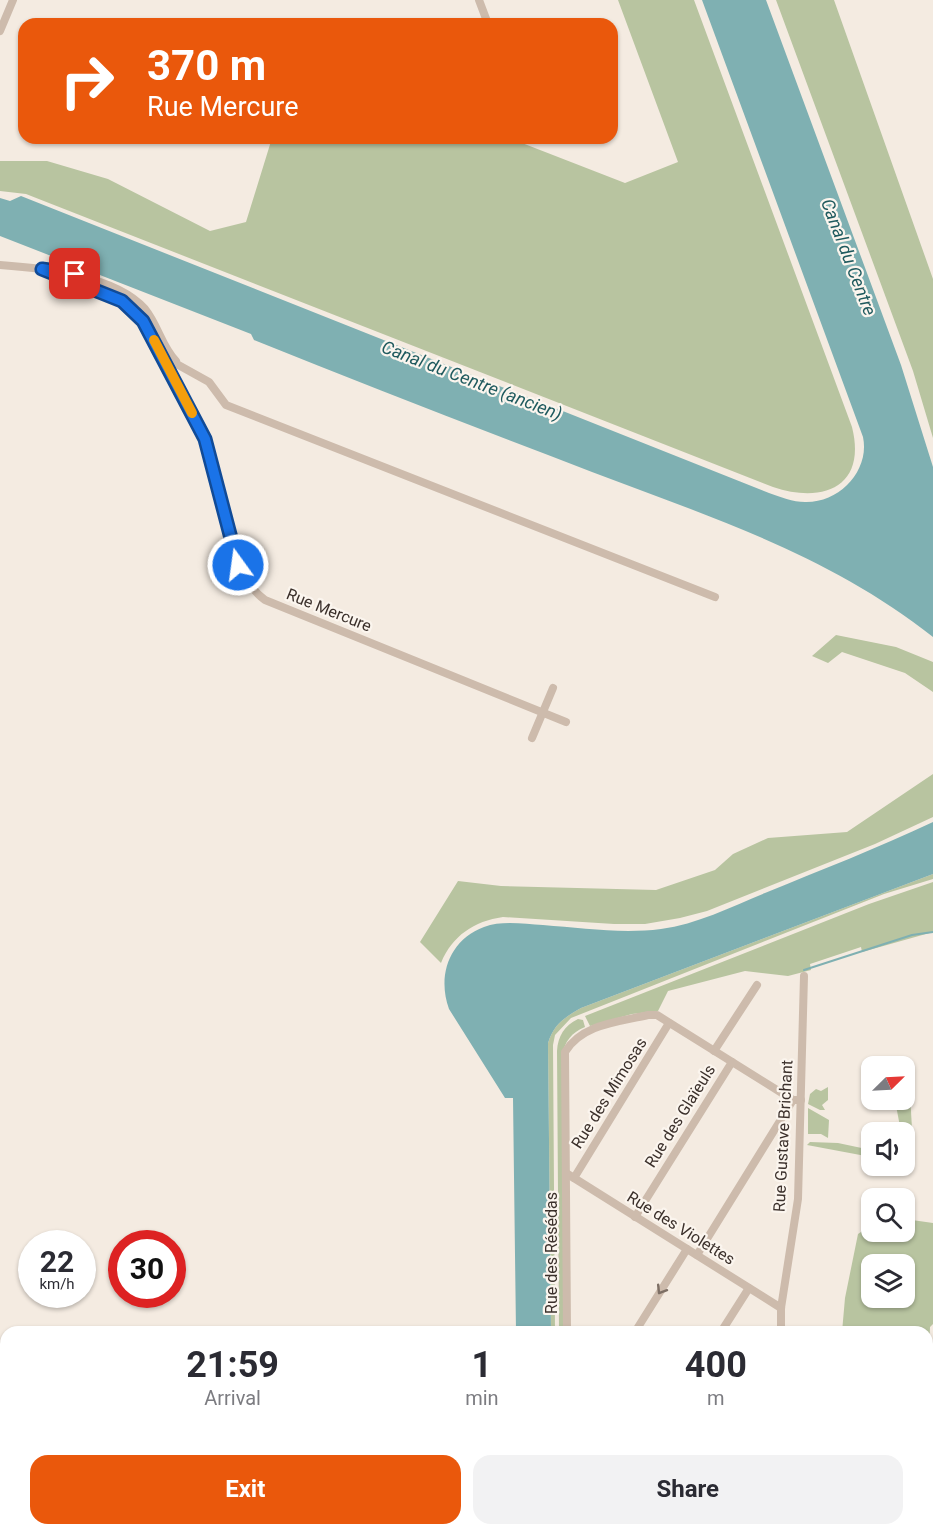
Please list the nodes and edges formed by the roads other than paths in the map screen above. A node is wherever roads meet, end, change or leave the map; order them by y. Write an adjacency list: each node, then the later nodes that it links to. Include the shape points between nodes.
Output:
1 (13, 0): 4 (street)
2 (479, 0): 3 (street)
3 (486, 18)
4 (0, 31)
5 (0, 265): 6 (street, Rue Mercure)
6 (42, 269): 7 (street, Rue Mercure, via 130,307 143,321); 8 (street, Rue Mercure, via 75,274 134,299 149,314 170,355)
7 (162, 356): 8 (street); 11 (street, Rue Mercure, via 205,439 238,565 255,593)
8 (189, 370): 9 (street, via 209,382 222,401 237,409)
9 (715, 597)
10 (553, 688): 11 (street)
11 (543, 713): 12 (street, Rue Mercure); 13 (street)
12 (566, 722)
13 (532, 738)
14 (804, 976): 19 (street, Rue Gustave Brichant)
15 (757, 985): 17 (street)
16 (669, 1023): 17 (street, Rue des Résédas); 20 (street, Rue des Mimosas); 20 (street, Rue des Résédas, via 657,1015 648,1015 587,1030 573,1038 565,1052)
17 (714, 1050): 18 (street, Rue des Résédas)
18 (732, 1062): 19 (street, Rue des Résédas); 21 (street, Rue des Glaïeuls)
19 (797, 1100): 23 (street); 25 (street, Rue Gustave Brichant, via 798,1199)
20 (570, 1176): 21 (street, Rue des Violettes); 26 (street, Rue des Résédas)
21 (635, 1217): 22 (street, Rue des Violettes)
22 (687, 1249): 23 (street, Rue des Violettes); 27 (street, one-way to 27)
23 (697, 1255): 24 (street, Rue des Violettes)
24 (749, 1288): 25 (street, Rue des Violettes); 28 (street)
25 (781, 1308): 29 (street, Rue Gustave Brichant)
26 (567, 1326)
27 (639, 1326)
28 (725, 1326)
29 (781, 1326)

